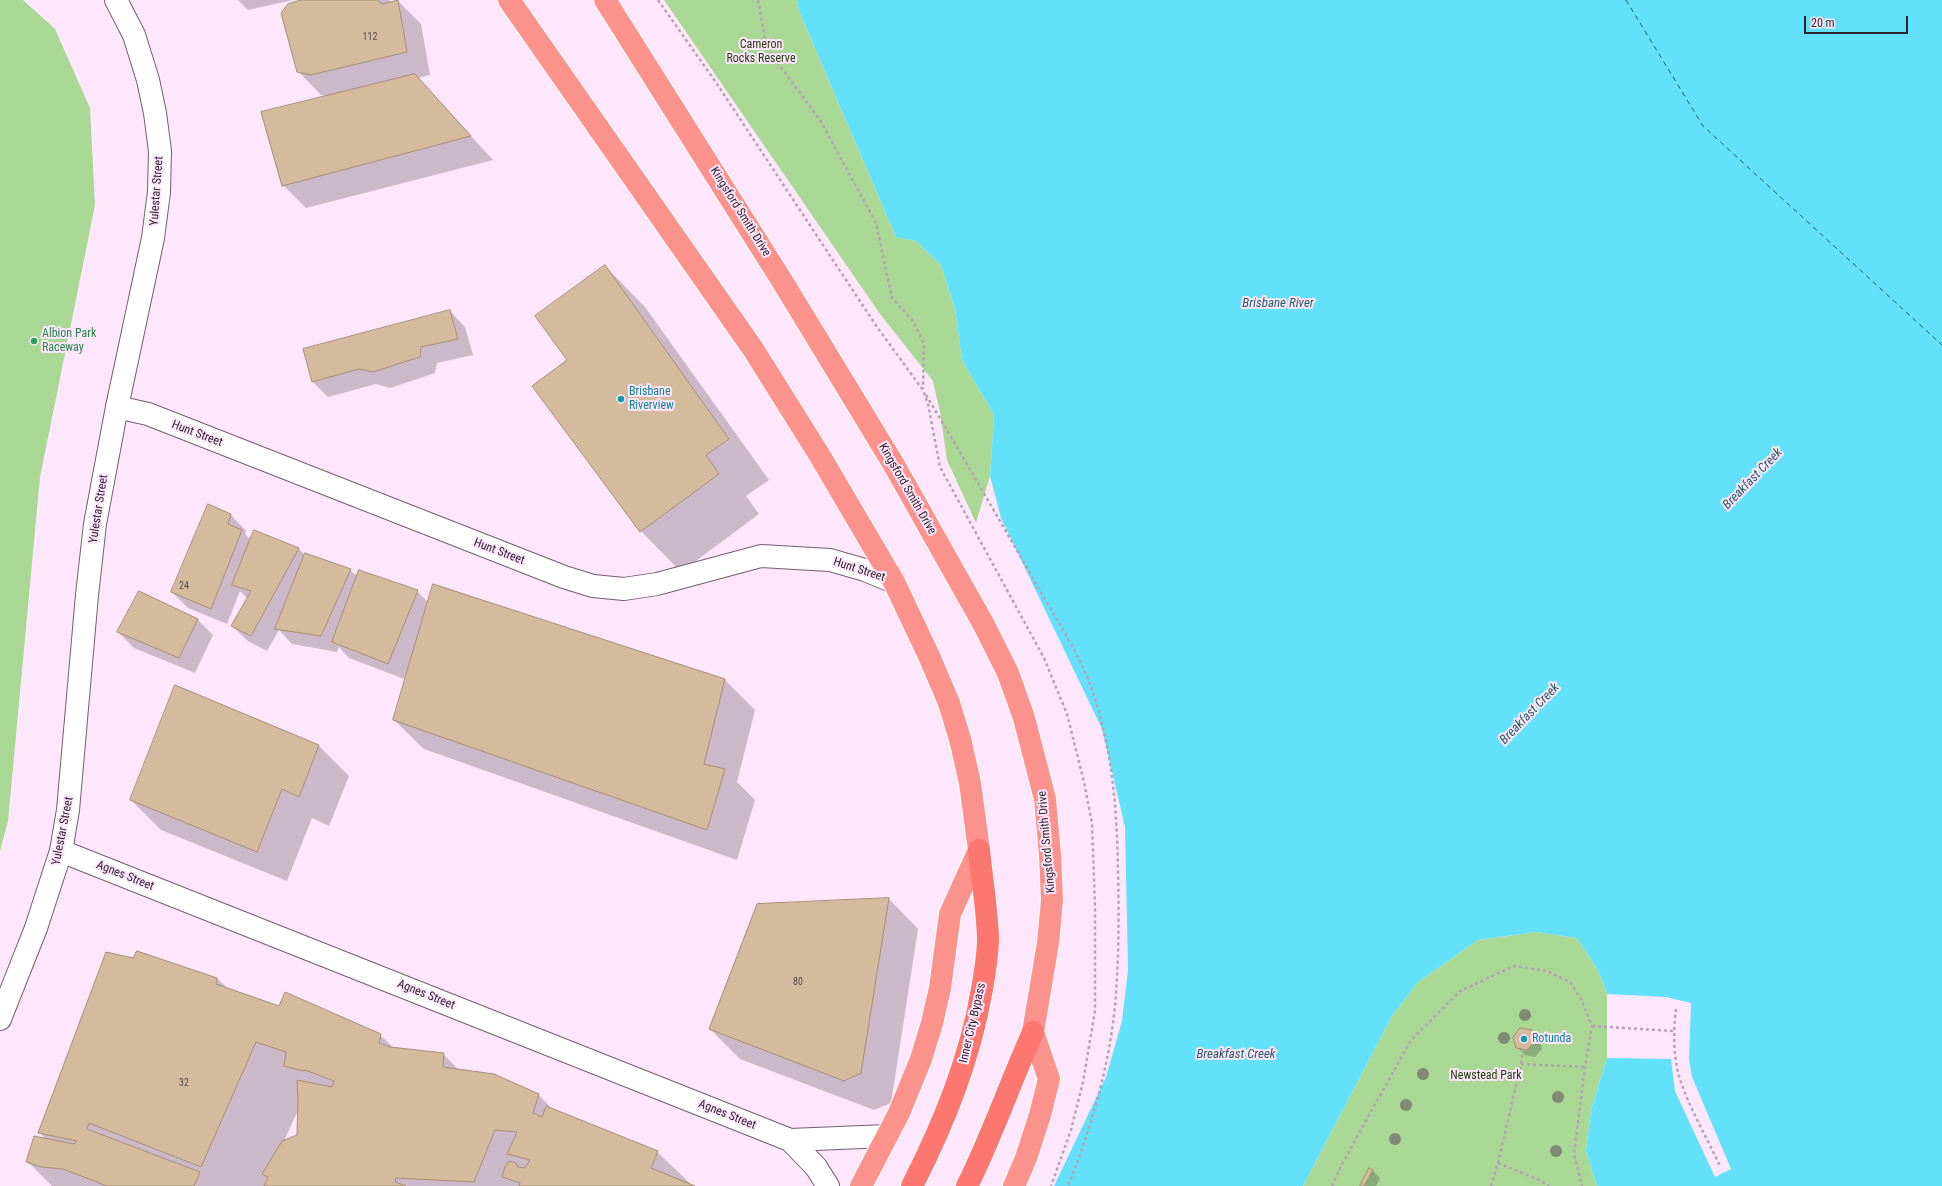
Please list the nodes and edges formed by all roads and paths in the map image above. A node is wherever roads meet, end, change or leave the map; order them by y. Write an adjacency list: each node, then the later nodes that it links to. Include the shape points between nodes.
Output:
1 (116, 0): 6 (street, Yulestar Street, via 134,35 148,80 160,151 159,192 153,238)
2 (509, 0): 7 (highway, via 753,350 820,456)
3 (605, 0): 14 (highway, Kingsford Smith Drive, via 784,284 894,465 973,604 1008,673 1036,758 1045,799 1050,855 1052,900 1048,943)
4 (658, 0): 5 (path, via 715,81 877,327 923,390 924,344 913,321 892,298 876,222 820,120 772,56 765,39)
5 (758, 0)
6 (117, 407): 7 (street, Hunt Street, via 148,414 564,577 593,586 624,589 657,584 761,556 830,560); 9 (street, Yulestar Street, via 95,524 68,810)
7 (894, 582): 8 (highway, via 930,656 949,703 970,783)
8 (979, 850): 18 (highway, via 950,914 944,969 927,1041); 24 (highway, Inner City Bypass, via 988,938 978,1010 955,1091)
9 (61, 851): 11 (street, Yulestar Street, via 36,928); 19 (street, Agnes Street)
10 (1676, 1009): 13 (path)
11 (0, 1019)
12 (1592, 1026): 13 (path); 17 (path); 27 (path, via 1581,999 1570,982 1547,971 1514,966 1460,991 1411,1040)
13 (1674, 1031): 21 (path, via 1682,1085)
14 (1033, 1032): 25 (highway, via 1012,1078 994,1128); 26 (highway, via 1049,1080 1028,1151)
15 (1523, 1050): 16 (path)
16 (1521, 1064): 17 (path); 20 (path)
17 (1585, 1067): 30 (path, via 1574,1154)
18 (887, 1136): 19 (street, Agnes Street); 23 (highway)
19 (790, 1140): 22 (street, Agnes Street, via 816,1167)
20 (1498, 1162): 28 (path); 29 (path)
21 (1720, 1166)
22 (828, 1186)
23 (861, 1186)
24 (912, 1186)
25 (966, 1186)
26 (1014, 1186)
27 (1332, 1186)
28 (1491, 1186)
29 (1549, 1186)
30 (1582, 1186)

